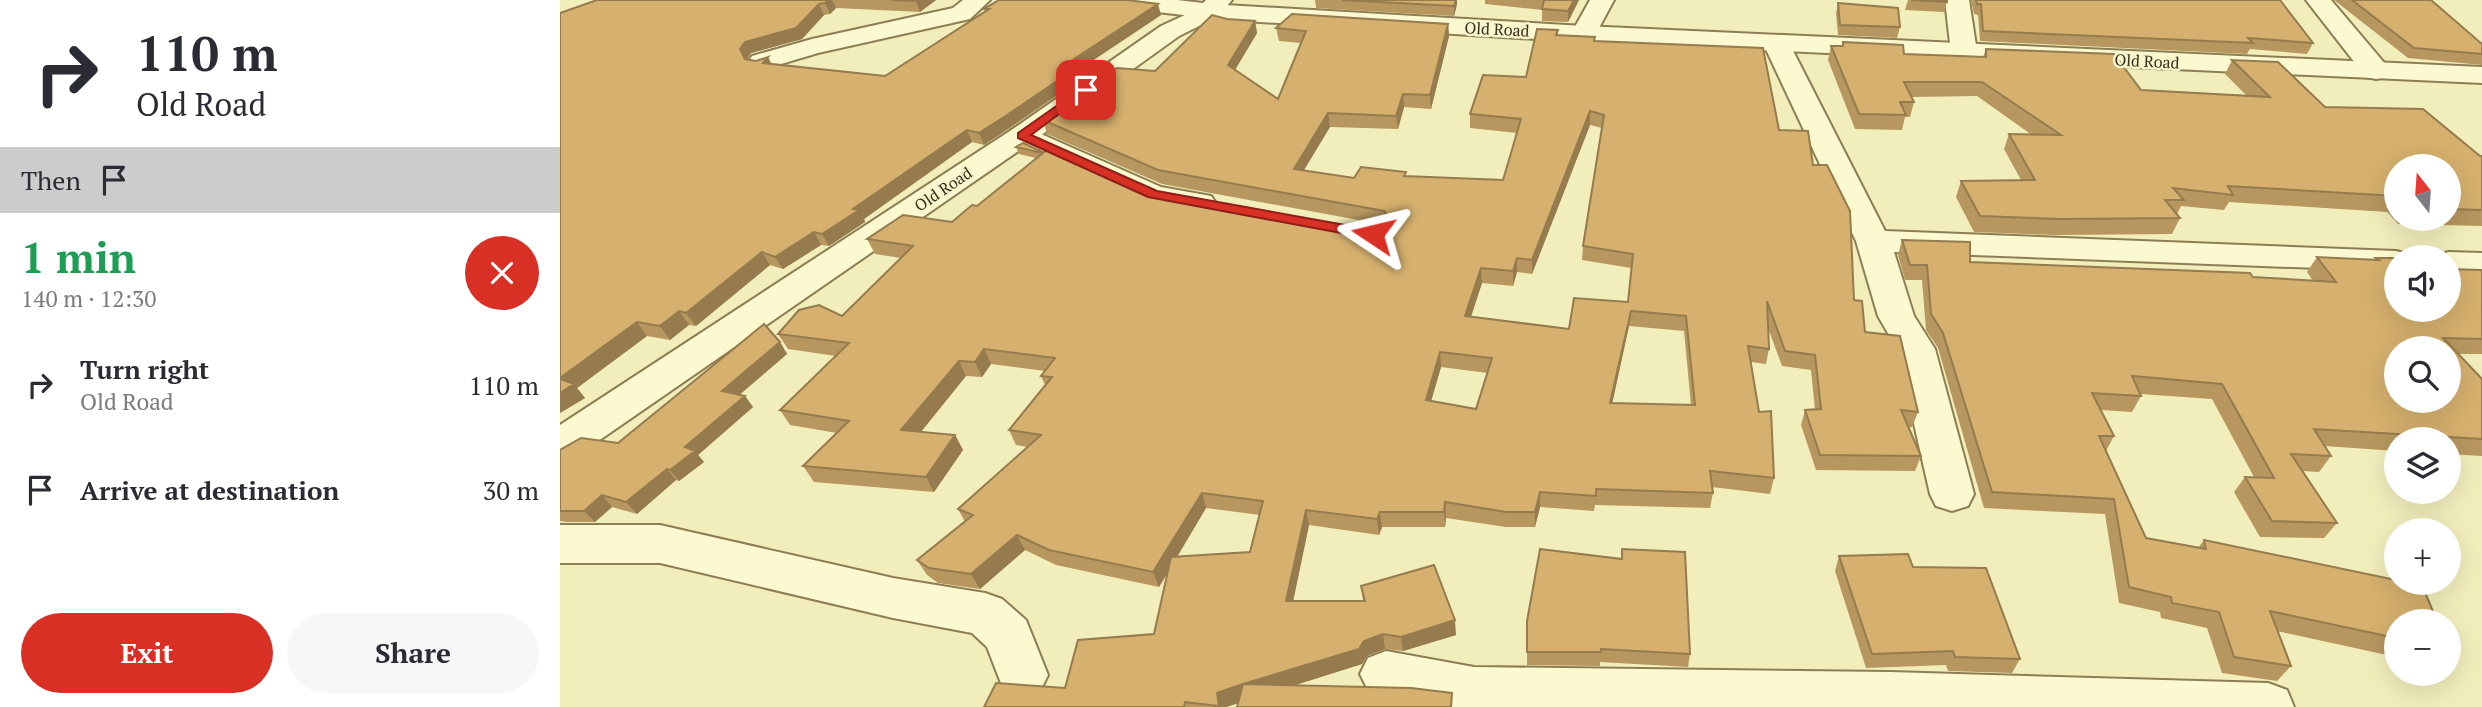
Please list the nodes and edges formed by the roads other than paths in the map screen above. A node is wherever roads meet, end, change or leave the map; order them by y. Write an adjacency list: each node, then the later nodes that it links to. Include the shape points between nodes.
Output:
1 (978, 0): 10 (street, via 961,14)
2 (1114, 0): 6 (street)
3 (1602, 0): 7 (street)
4 (1957, 0): 9 (street)
5 (2318, 0): 11 (street)
6 (1215, 6): 7 (street, Old Road); 13 (street, Old Road, via 1170,31)
7 (1584, 34): 8 (street, Old Road)
8 (1776, 43): 9 (street, Old Road); 15 (street)
9 (1964, 52): 11 (street, Old Road)
10 (761, 62)
11 (2376, 71): 12 (street, Old Road)
12 (2482, 75)
13 (1023, 135): 14 (street, via 1153,195); 19 (street, Old Road)
14 (1229, 208)
15 (1873, 241): 16 (street); 20 (street, via 1896,316 1916,349)
16 (2384, 261)
17 (2461, 263): 18 (street)
18 (2482, 264)
19 (560, 446)
20 (1952, 494)
21 (560, 544): 23 (street, via 660,544 893,598 985,614 1009,635)
22 (1387, 674): 24 (street)
23 (1022, 675)
24 (1474, 699): 25 (street, via 1890,696)
25 (2268, 707)

